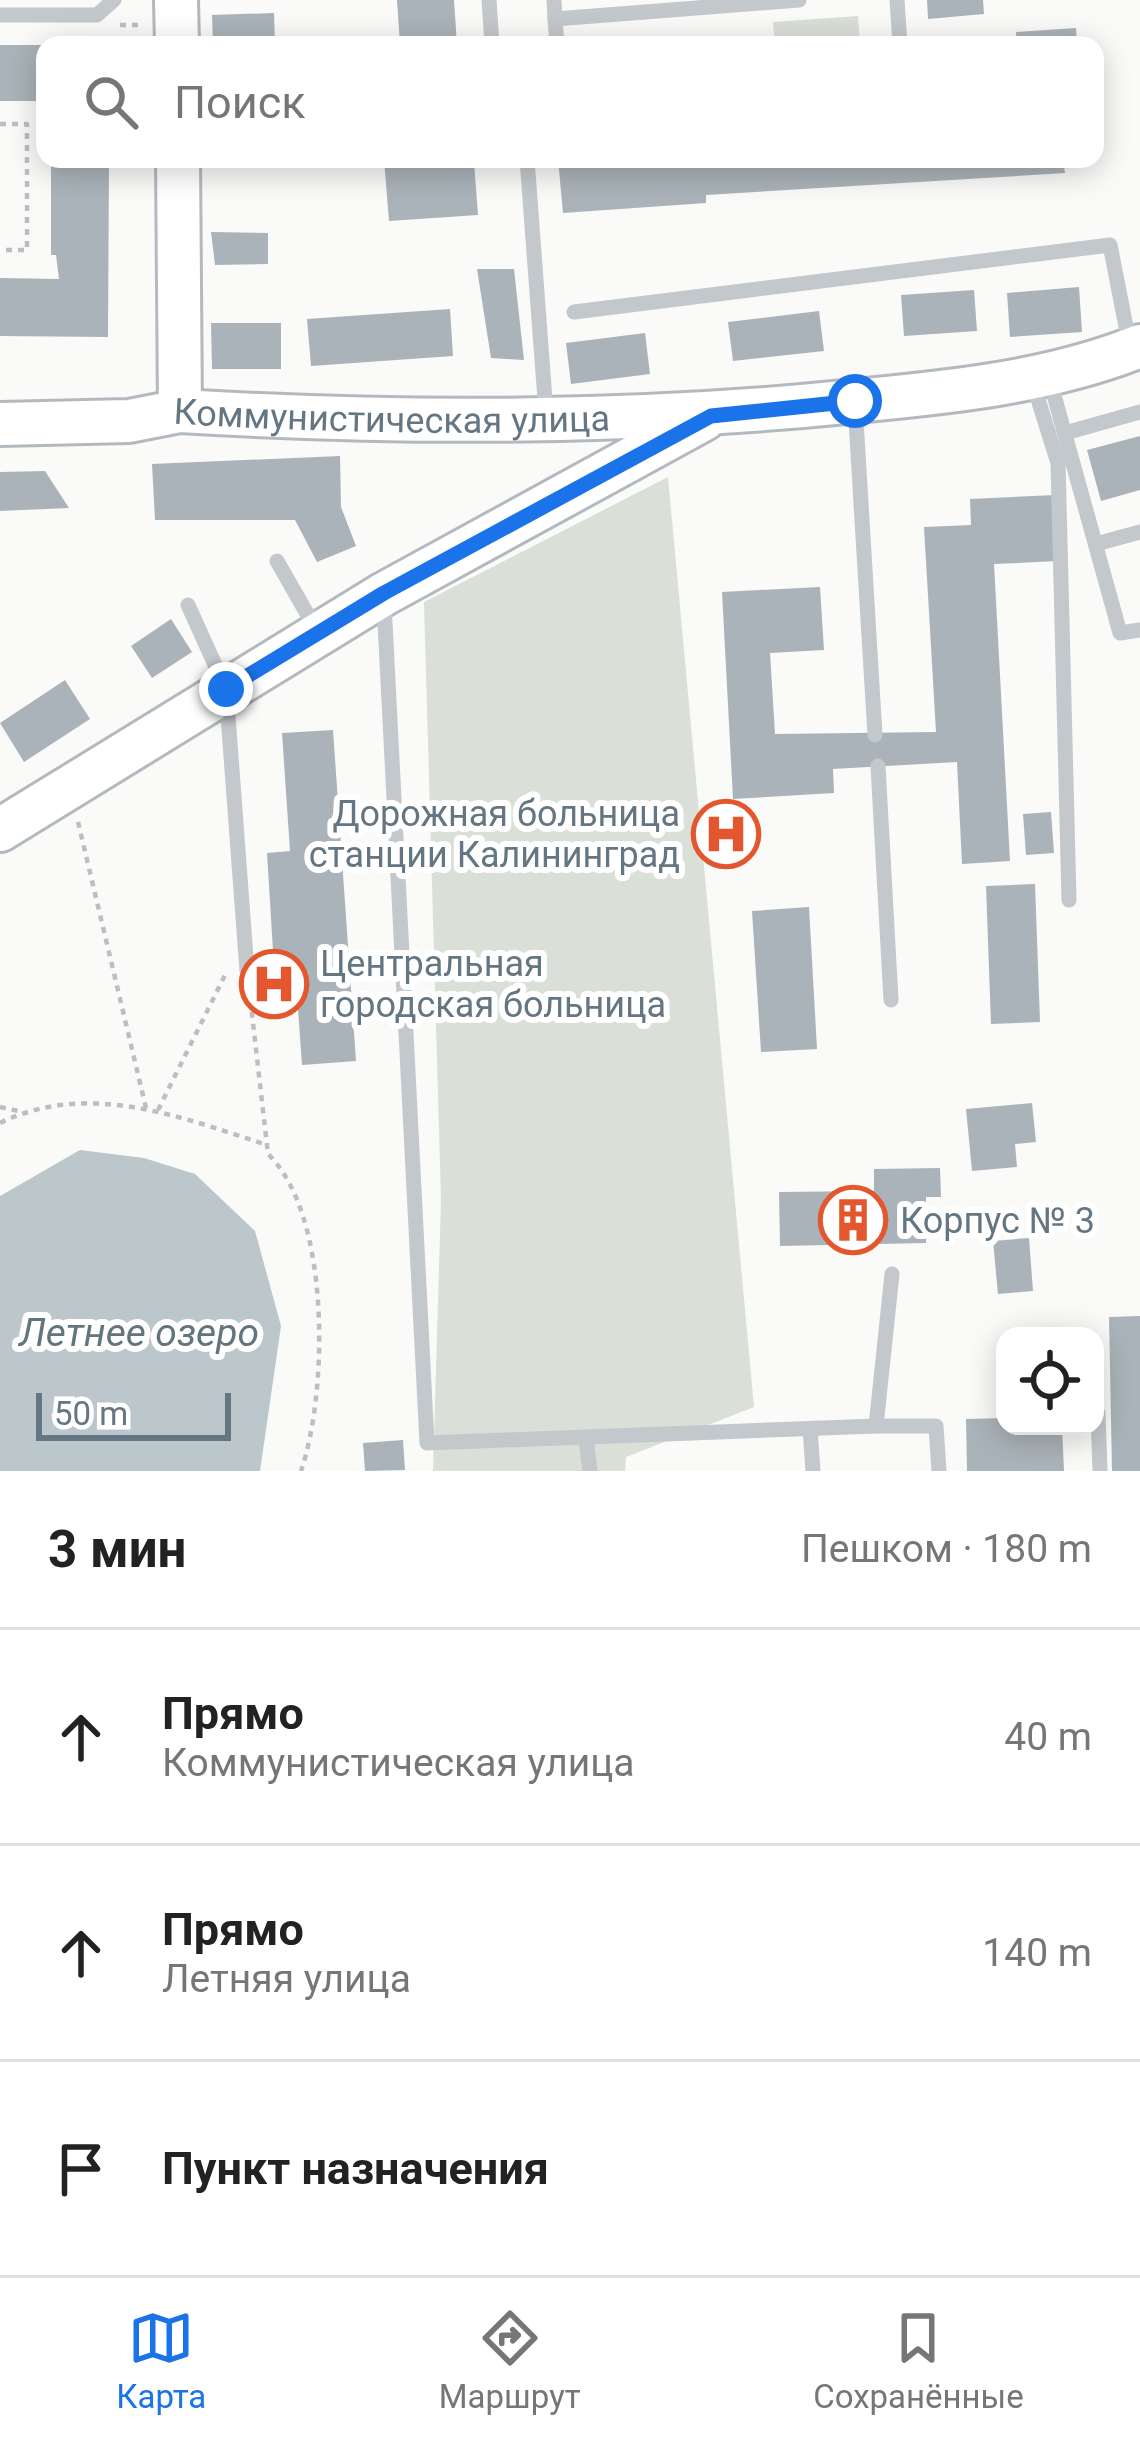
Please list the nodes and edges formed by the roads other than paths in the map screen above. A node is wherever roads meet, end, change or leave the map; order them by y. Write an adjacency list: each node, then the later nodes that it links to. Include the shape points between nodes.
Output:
1 (114, 0): 8 (lane, via 97,15)
2 (176, 0): 10 (street)
3 (489, 0): 11 (lane)
4 (554, 0): 9 (lane)
5 (799, 0): 7 (lane)
6 (897, 0): 13 (lane)
7 (715, 3): 9 (lane)
8 (0, 15)
9 (555, 19): 12 (lane)
10 (177, 36)
11 (491, 36)
12 (556, 36)
13 (899, 36)
14 (178, 168): 20 (street)
15 (527, 168): 23 (lane)
16 (574, 312): 17 (lane, via 1110,245)
17 (1135, 348): 18 (street, Коммунистическая улица)
18 (1040, 376): 19 (street, Коммунистическая улица); 25 (lane); 37 (lane, via 1058,463)
19 (855, 401): 22 (street, Коммунистическая улица); 34 (lane)
20 (180, 411): 23 (street, Коммунистическая улица); 24 (street, Коммунистическая улица, via 129,421)
21 (1140, 412): 25 (lane)
22 (711, 416): 23 (street, Коммунистическая улица); 29 (street)
23 (546, 417)
24 (0, 424)
25 (1065, 434): 27 (lane)
26 (1140, 532): 27 (lane)
27 (1096, 544): 31 (lane, via 1120,633)
28 (278, 561): 32 (lane)
29 (384, 593): 32 (street); 44 (lane, via 427,1443)
30 (188, 605): 33 (lane)
31 (1140, 630)
32 (318, 633): 33 (street)
33 (226, 689): 36 (street); 38 (lane)
34 (875, 735)
35 (878, 766): 39 (lane)
36 (0, 830)
37 (1069, 899)
38 (247, 971)
39 (891, 1000)
40 (892, 1274): 41 (lane)
41 (876, 1426): 42 (lane); 47 (lane, via 936,1426)
42 (810, 1429): 44 (lane); 46 (lane)
43 (1099, 1435): 48 (lane)
44 (586, 1438): 45 (lane)
45 (590, 1471)
46 (812, 1471)
47 (939, 1471)
48 (1100, 1471)

